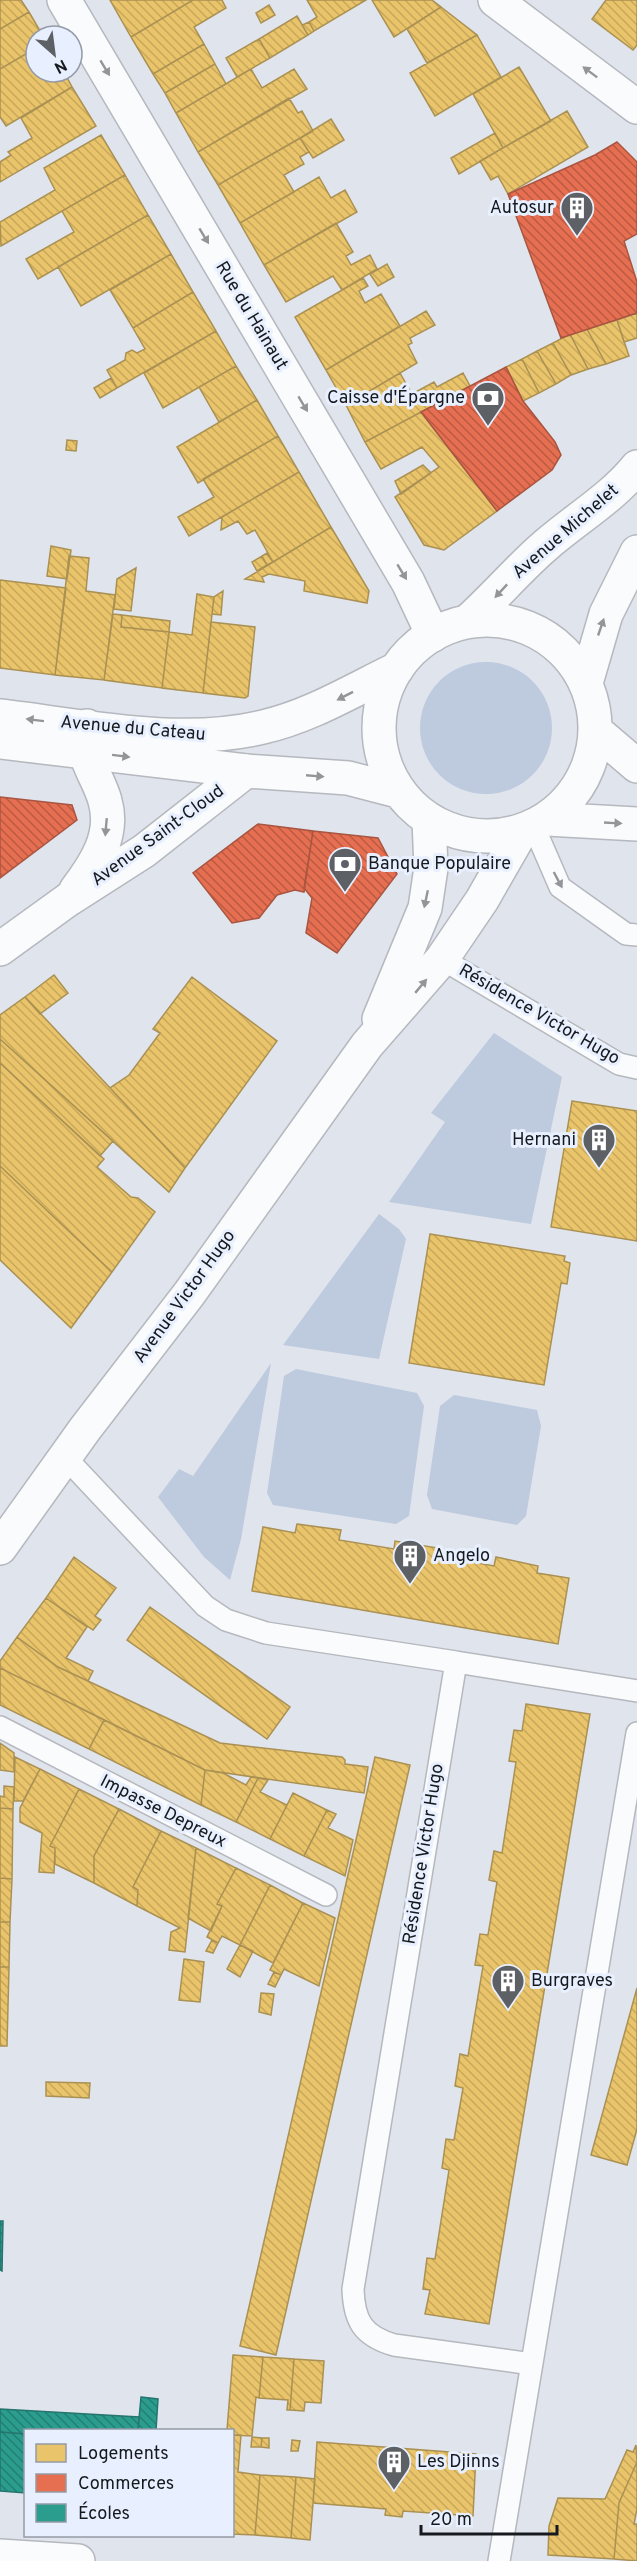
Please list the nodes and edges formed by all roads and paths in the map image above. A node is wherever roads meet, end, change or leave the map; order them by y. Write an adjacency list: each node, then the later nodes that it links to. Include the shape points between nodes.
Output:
1 (64, 0): 7 (street, Rue du Hainaut, one-way to 7, via 402,572)
2 (495, 0): 3 (street, one-way to 2)
3 (637, 107)
4 (637, 467): 6 (street, Avenue Michelet, one-way to 6, via 544,547)
5 (637, 552): 9 (street, one-way to 5, via 606,614)
6 (467, 622): 7 (street); 9 (street, Avenue Victor Hugo, via 511,622 537,632 570,658)
7 (433, 635): 8 (street)
8 (397, 669): 12 (street, Avenue du Cateau, one-way to 12, via 322,707 265,727 213,736); 16 (street, via 381,705 379,733 383,761)
9 (586, 683): 11 (street, Avenue Victor Hugo, via 594,706)
10 (0, 716): 12 (street, Avenue du Cateau, one-way to 10)
11 (596, 731): 14 (street); 19 (street, Avenue Victor Hugo, via 591,761 579,787 559,810)
12 (86, 739): 13 (street, Avenue du Cateau); 15 (street, Avenue du Cateau, one-way to 15); 20 (street, Avenue Saint-Cloud, one-way to 20, via 106,803 106,835 95,864)
13 (0, 742)
14 (637, 766)
15 (246, 771): 16 (street, Avenue du Cateau, one-way to 16, via 348,778); 20 (street, Avenue Saint-Cloud, via 144,851)
16 (398, 791): 17 (street)
17 (429, 820): 19 (street, via 456,833 492,837); 24 (street, Avenue Victor Hugo, one-way to 24, via 431,868 425,908)
18 (637, 824): 19 (street, one-way to 18)
19 (534, 826): 21 (lane, one-way to 21, via 560,887 626,934); 23 (street, Avenue Victor Hugo)
20 (69, 898): 22 (street, Avenue Saint-Cloud)
21 (637, 935)
22 (0, 949)
23 (442, 959): 24 (street, Avenue Victor Hugo, one-way to 23); 25 (lane, Résidence Victor Hugo, via 619,1064)
24 (368, 1045): 26 (street, Avenue Victor Hugo, via 189,1294)
25 (637, 1068)
26 (65, 1457): 27 (street, Avenue Victor Hugo); 28 (lane, via 205,1606 225,1620 266,1633)
27 (0, 1548)
28 (456, 1662): 29 (lane); 33 (lane, Résidence Victor Hugo, via 353,2289 354,2303 365,2331 378,2341)
29 (637, 1691)
30 (0, 1727): 32 (lane, Impasse Depreux)
31 (637, 1733): 33 (lane)
32 (326, 1895)
33 (532, 2364): 36 (lane)
34 (0, 2556): 35 (street)
35 (78, 2561)
36 (499, 2561)

